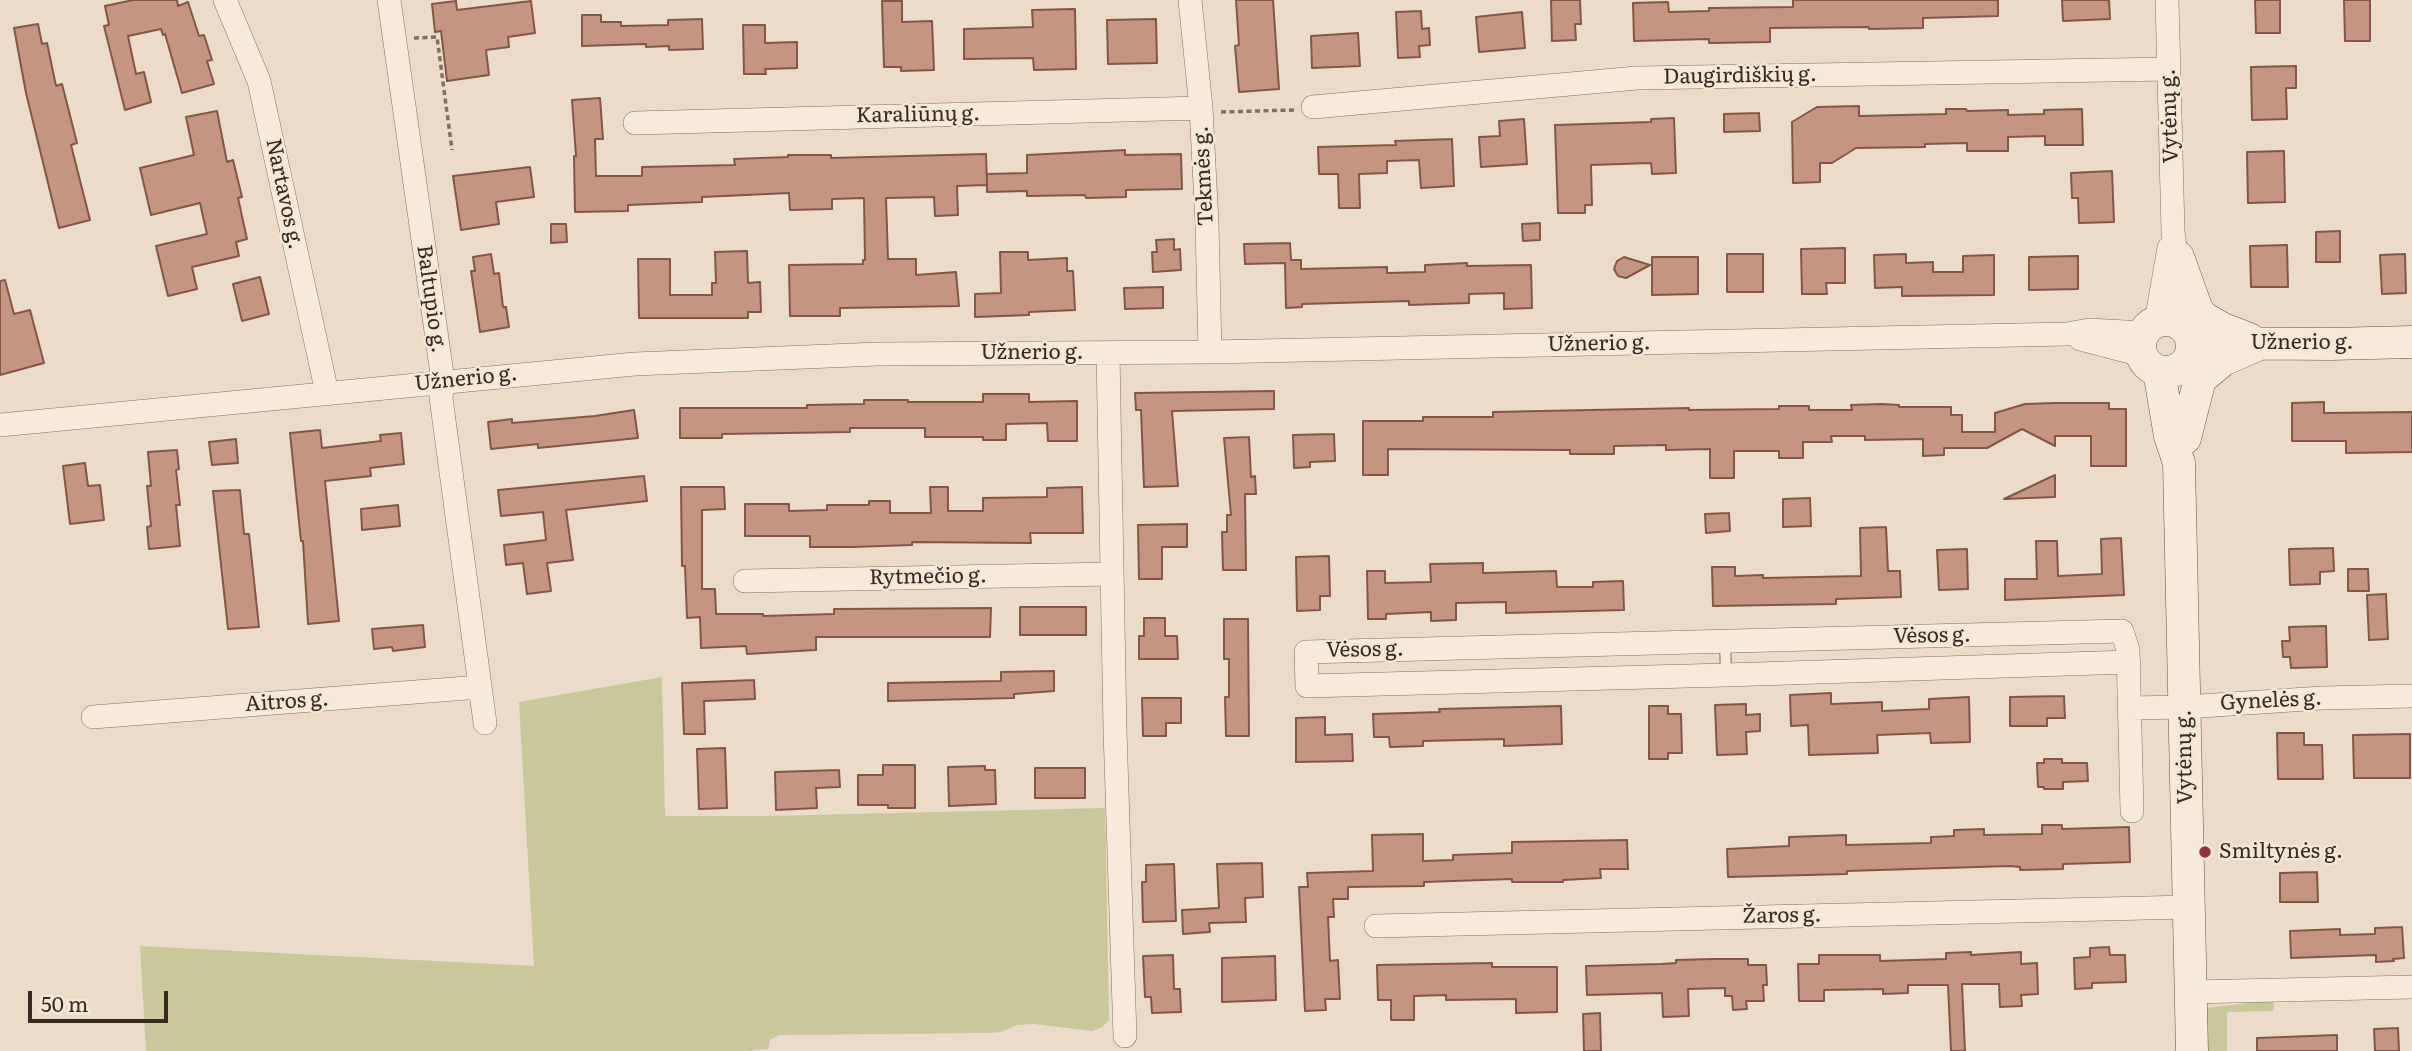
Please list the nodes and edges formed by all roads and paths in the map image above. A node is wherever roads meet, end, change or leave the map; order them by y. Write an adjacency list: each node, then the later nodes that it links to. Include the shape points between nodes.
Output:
1 (225, 0): 18 (street, Nartavos g., via 259,80)
2 (389, 0): 5 (street, Baltupio g.)
3 (1190, 0): 8 (street, Tekmės g.)
4 (2167, 0): 6 (street, Vytėnų g.)
5 (394, 40): 10 (path, via 437,37); 17 (street, Baltupio g.)
6 (2168, 69): 7 (street, Daugirdiškių g., via 1637,78); 11 (street, Vytėnų g.)
7 (1313, 107): 8 (path)
8 (1201, 111): 9 (street, Karaliūnų g.); 15 (street, Tekmės g.)
9 (635, 123)
10 (452, 150)
11 (2175, 244): 13 (main road, via 2197,310 2223,329); 14 (street, Vytėnų g., via 2181,293)
12 (2412, 342): 13 (main road, Užnerio g.)
13 (2260, 344): 14 (main road, Užnerio g.); 20 (main road, via 2223,360 2200,379)
14 (2164, 345): 15 (street, Užnerio g., via 2089,330); 20 (main road, Vytėnų g., via 2170,436)
15 (1210, 352): 16 (street, Užnerio g.)
16 (1108, 353): 17 (street, Užnerio g., via 878,354 675,362); 21 (street)
17 (443, 381): 18 (street, Užnerio g.); 26 (street, Baltupio g., via 441,398)
18 (327, 393): 19 (street, Užnerio g.)
19 (0, 425)
20 (2182, 451): 28 (main road, Vytėnų g.)
21 (1111, 574): 22 (street, Rytmečio g.); 37 (street)
22 (745, 581)
23 (1725, 642): 24 (street, Vėsos g., via 2122,631); 25 (lane); 25 (street, Vėsos g., via 1306,652 1307,686)
24 (2129, 662): 25 (street, Vėsos g.); 29 (street)
25 (1726, 675)
26 (480, 687): 30 (street, Aitros g.); 31 (street, Baltupio g.)
27 (2412, 696): 28 (street, Gynelės g.)
28 (2185, 707): 29 (street, Gynelės g.); 33 (main road, Vytėnų g.)
29 (2130, 708): 32 (street)
30 (93, 717)
31 (485, 723)
32 (2132, 811)
33 (2189, 907): 34 (street, Žaros g.); 36 (main road, Vytėnų g.)
34 (1376, 926)
35 (2412, 987): 36 (street)
36 (2191, 992): 38 (main road, Vytėnų g.)
37 (1125, 1036)
38 (2192, 1051)

